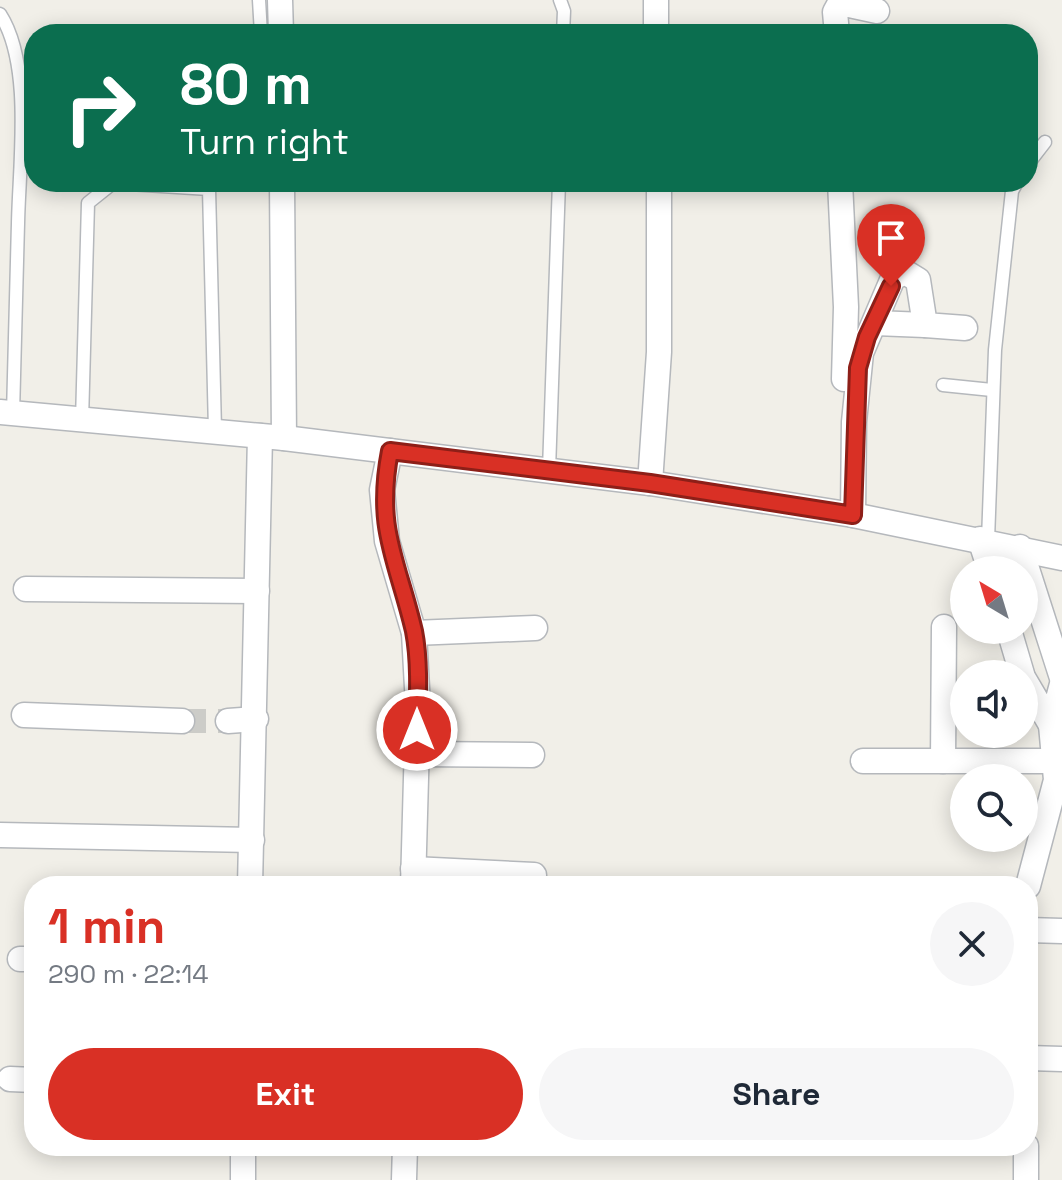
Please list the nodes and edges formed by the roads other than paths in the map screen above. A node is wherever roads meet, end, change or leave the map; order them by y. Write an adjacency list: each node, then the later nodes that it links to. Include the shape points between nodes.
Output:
1 (259, 0): 7 (lane)
2 (280, 0): 8 (street)
3 (560, 0): 9 (lane)
4 (656, 0): 10 (street)
5 (877, 11): 11 (street, via 840,3)
6 (0, 14): 26 (lane, via 18,62 20,125)
7 (260, 24)
8 (281, 24)
9 (563, 24)
10 (656, 24)
11 (836, 24)
12 (1045, 142): 13 (lane)
13 (1038, 151)
14 (102, 192): 27 (lane, via 88,203)
15 (211, 192): 28 (lane)
16 (282, 192): 29 (street)
17 (559, 192): 31 (lane)
18 (659, 192): 32 (street, via 659,352)
19 (840, 192): 33 (street)
20 (1014, 192): 25 (lane)
21 (875, 323): 22 (street); 22 (street, via 893,278 905,272 918,280); 33 (street, via 858,368)
22 (925, 325): 23 (street)
23 (965, 328)
24 (943, 385): 25 (lane)
25 (992, 390): 34 (lane)
26 (7, 413): 27 (street)
27 (82, 421): 28 (street)
28 (215, 430): 29 (street)
29 (272, 437): 30 (street); 39 (street)
30 (390, 451): 31 (street); 42 (street, via 382,490 387,541)
31 (549, 470): 32 (street)
32 (650, 483): 33 (street)
33 (847, 514): 34 (street)
34 (984, 540): 35 (street); 36 (street)
35 (1020, 547): 37 (street); 43 (street)
36 (987, 556)
37 (1062, 558)
38 (26, 589): 39 (street)
39 (257, 591): 46 (street)
40 (944, 627): 53 (street)
41 (535, 628): 42 (street)
42 (414, 633): 50 (street)
43 (1062, 681): 49 (street)
44 (1038, 702): 49 (street)
45 (24, 715): 47 (street)
46 (256, 719): 48 (street); 56 (street)
47 (182, 721)
48 (228, 721)
49 (1051, 725): 54 (street)
50 (417, 754): 51 (street); 59 (street)
51 (532, 755)
52 (863, 761): 53 (street)
53 (943, 761): 54 (street)
54 (1054, 761): 61 (street, via 1056,780)
55 (0, 835): 56 (street)
56 (252, 840): 58 (street)
57 (534, 875): 60 (street)
58 (250, 876)
59 (413, 876)
60 (474, 876)
61 (1031, 876)
62 (1038, 930): 63 (street)
63 (1062, 931)
64 (1038, 1058): 65 (street)
65 (1062, 1059)
66 (243, 1156): 69 (street)
67 (405, 1156): 70 (street)
68 (1026, 1156): 71 (street)
69 (243, 1180)
70 (404, 1180)
71 (1026, 1180)

